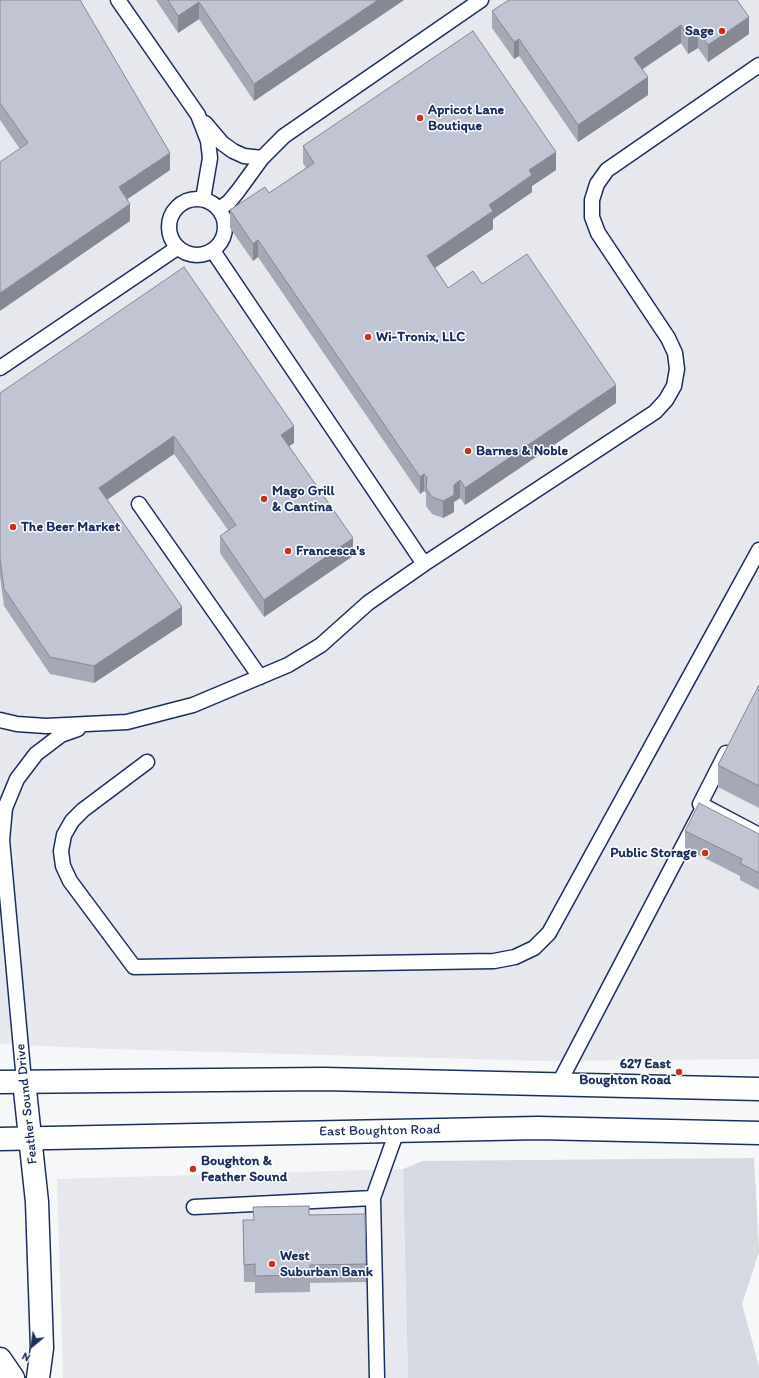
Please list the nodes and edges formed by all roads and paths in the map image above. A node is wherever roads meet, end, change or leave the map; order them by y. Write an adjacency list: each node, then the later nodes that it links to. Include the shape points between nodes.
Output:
1 (118, 0): 4 (lane)
2 (481, 0): 5 (lane, via 284,136)
3 (759, 65): 13 (lane, via 607,170 597,184 592,200 592,217 598,233 668,338 675,353 677,369 674,386 666,400 655,412)
4 (198, 115): 5 (lane, via 222,143 233,151 244,156); 6 (lane, via 208,141 210,158)
5 (262, 158): 7 (lane, via 229,202)
6 (203, 199): 7 (lane); 8 (lane, via 185,201 177,206 172,214 169,232)
7 (219, 209): 9 (lane, via 226,227 220,245)
8 (177, 248): 9 (lane, via 194,256); 10 (lane)
9 (212, 251): 13 (lane)
10 (0, 368)
11 (139, 504): 14 (lane)
12 (759, 550): 18 (lane, via 550,933 534,948 515,957 494,961 134,967 70,881 63,866 61,851 64,835 72,821)
13 (424, 564): 14 (lane, via 368,603 321,645 288,665)
14 (260, 677): 16 (lane, via 193,705 127,722)
15 (0, 720): 16 (lane, via 46,726)
16 (90, 724): 21 (lane, Feather Sound Drive, via 61,735 36,754 17,779 5,808)
17 (731, 743): 19 (lane, via 700,804)
18 (148, 762)
19 (704, 806): 20 (lane); 24 (lane)
20 (759, 834)
21 (1, 835): 22 (lane, Feather Sound Drive)
22 (24, 1081): 23 (main road); 24 (main road, via 324,1079); 28 (main road, Feather Sound Drive)
23 (0, 1082)
24 (558, 1085): 25 (main road)
25 (757, 1085)
26 (397, 1131): 27 (main road, East Boughton Road, via 538,1128); 28 (main road, East Boughton Road); 30 (lane)
27 (759, 1133)
28 (30, 1138): 29 (main road, East Boughton Road); 34 (main road, Feather Sound Drive, via 37,1202 42,1332)
29 (0, 1139)
30 (374, 1198): 31 (lane); 35 (lane)
31 (194, 1207)
32 (0, 1359): 33 (main road)
33 (13, 1378)
34 (38, 1378)
35 (377, 1378)

